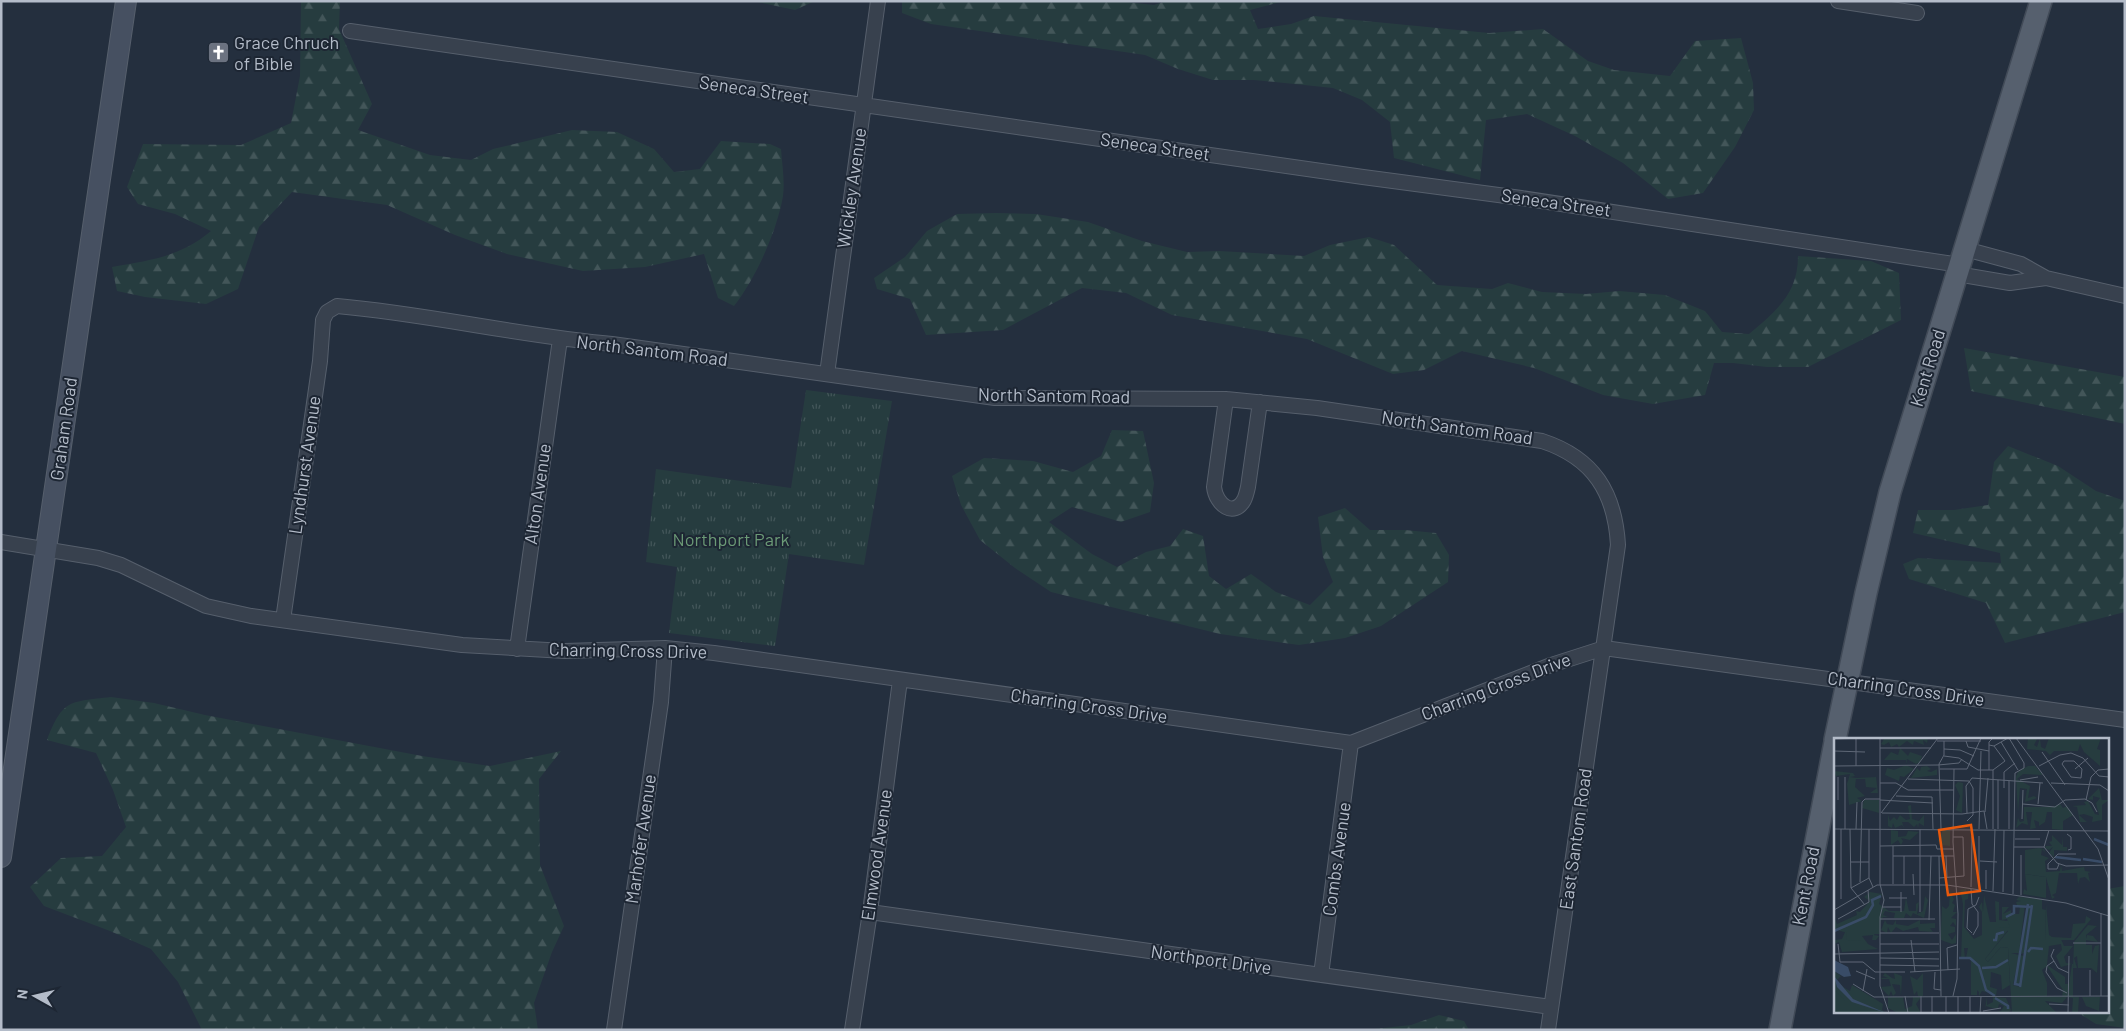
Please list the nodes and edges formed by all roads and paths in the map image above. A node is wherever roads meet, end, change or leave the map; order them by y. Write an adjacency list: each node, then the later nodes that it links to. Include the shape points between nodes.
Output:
1 (126, 1): 17 (main road, Graham Road)
2 (878, 1): 7 (street, Wickley Avenue)
3 (1838, 1): 5 (street)
4 (2041, 1): 8 (main road, Kent Road)
5 (1917, 13)
6 (350, 31): 7 (street, Seneca Street)
7 (863, 105): 8 (street, Seneca Street); 13 (street, Wickley Avenue)
8 (1961, 263): 9 (street, via 2021,264); 9 (street, via 2010,283); 23 (main road, Kent Road, via 1890,492)
9 (2046, 278): 10 (street)
10 (2125, 296)
11 (327, 312): 12 (street, North Santom Road, via 344,306); 18 (street, Lyndhurst Avenue, via 323,320)
12 (560, 339): 13 (street, North Santom Road); 21 (street, Alton Avenue)
13 (826, 374): 14 (street, North Santom Road, via 995,398)
14 (1226, 399): 15 (street, North Santom Road); 15 (street, via 1214,487 1215,498 1227,508 1244,501)
15 (1260, 402): 20 (street, North Santom Road, via 1542,441 1574,456 1585,464 1608,493 1617,528 1618,545)
16 (1, 542): 17 (street, Charring Cross Drive)
17 (47, 550): 18 (street, Charring Cross Drive, via 121,565 206,606); 28 (main road, Graham Road)
18 (283, 620): 21 (street, Charring Cross Drive, via 462,645)
19 (665, 648): 21 (street, Charring Cross Drive); 22 (street, Charring Cross Drive); 32 (street, Marhofer Avenue, via 661,702)
20 (1604, 648): 23 (street, Charring Cross Drive); 26 (street, Charring Cross Drive, via 1551,665); 31 (street, East Santom Road)
21 (517, 649)
22 (900, 680): 26 (street, Charring Cross Drive); 29 (street, Elmwood Avenue)
23 (1847, 680): 24 (street, Charring Cross Drive); 25 (main road, Kent Road)
24 (2125, 720)
25 (1836, 738)
26 (1351, 743): 30 (street, Combs Avenue)
27 (1834, 746): 35 (main road, Kent Road)
28 (1, 857)
29 (870, 912): 30 (street, Northport Drive); 33 (street, Elmwood Avenue)
30 (1321, 975): 31 (street, Northport Drive)
31 (1551, 1007): 34 (street, East Santom Road)
32 (614, 1030)
33 (852, 1030)
34 (1548, 1030)
35 (1780, 1030)

